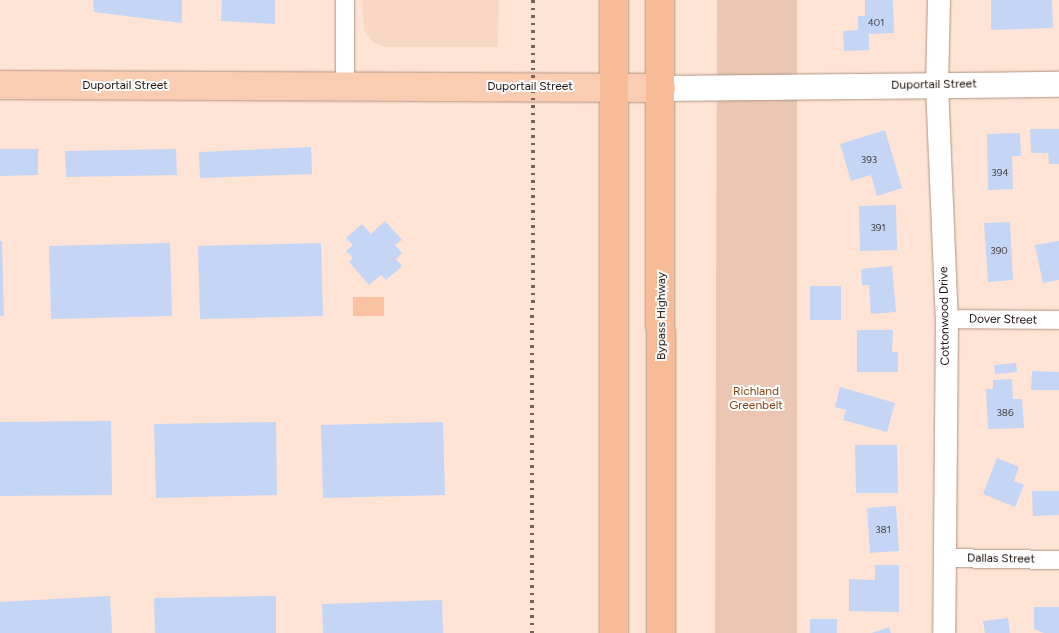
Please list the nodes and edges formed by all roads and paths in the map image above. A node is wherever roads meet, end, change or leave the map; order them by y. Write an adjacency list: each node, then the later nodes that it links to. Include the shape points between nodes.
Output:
1 (345, 0): 8 (street)
2 (614, 0): 9 (highway)
3 (660, 0): 10 (highway, Bypass Highway)
4 (939, 0): 5 (street, Cottonwood Drive)
5 (937, 84): 6 (main road, Duportail Street); 10 (main road, Duportail Street); 11 (street, Cottonwood Drive)
6 (1059, 84)
7 (0, 86): 8 (main road, Duportail Street)
8 (345, 87): 9 (main road, Duportail Street)
9 (614, 87): 10 (main road, Duportail Street); 15 (highway)
10 (661, 88): 16 (highway, Bypass Highway)
11 (947, 319): 12 (street, Dover Street); 13 (street, Cottonwood Drive)
12 (1059, 320)
13 (944, 558): 14 (street, Dallas Street); 17 (street, Cottonwood Drive)
14 (1059, 560)
15 (614, 633)
16 (662, 633)
17 (944, 633)

